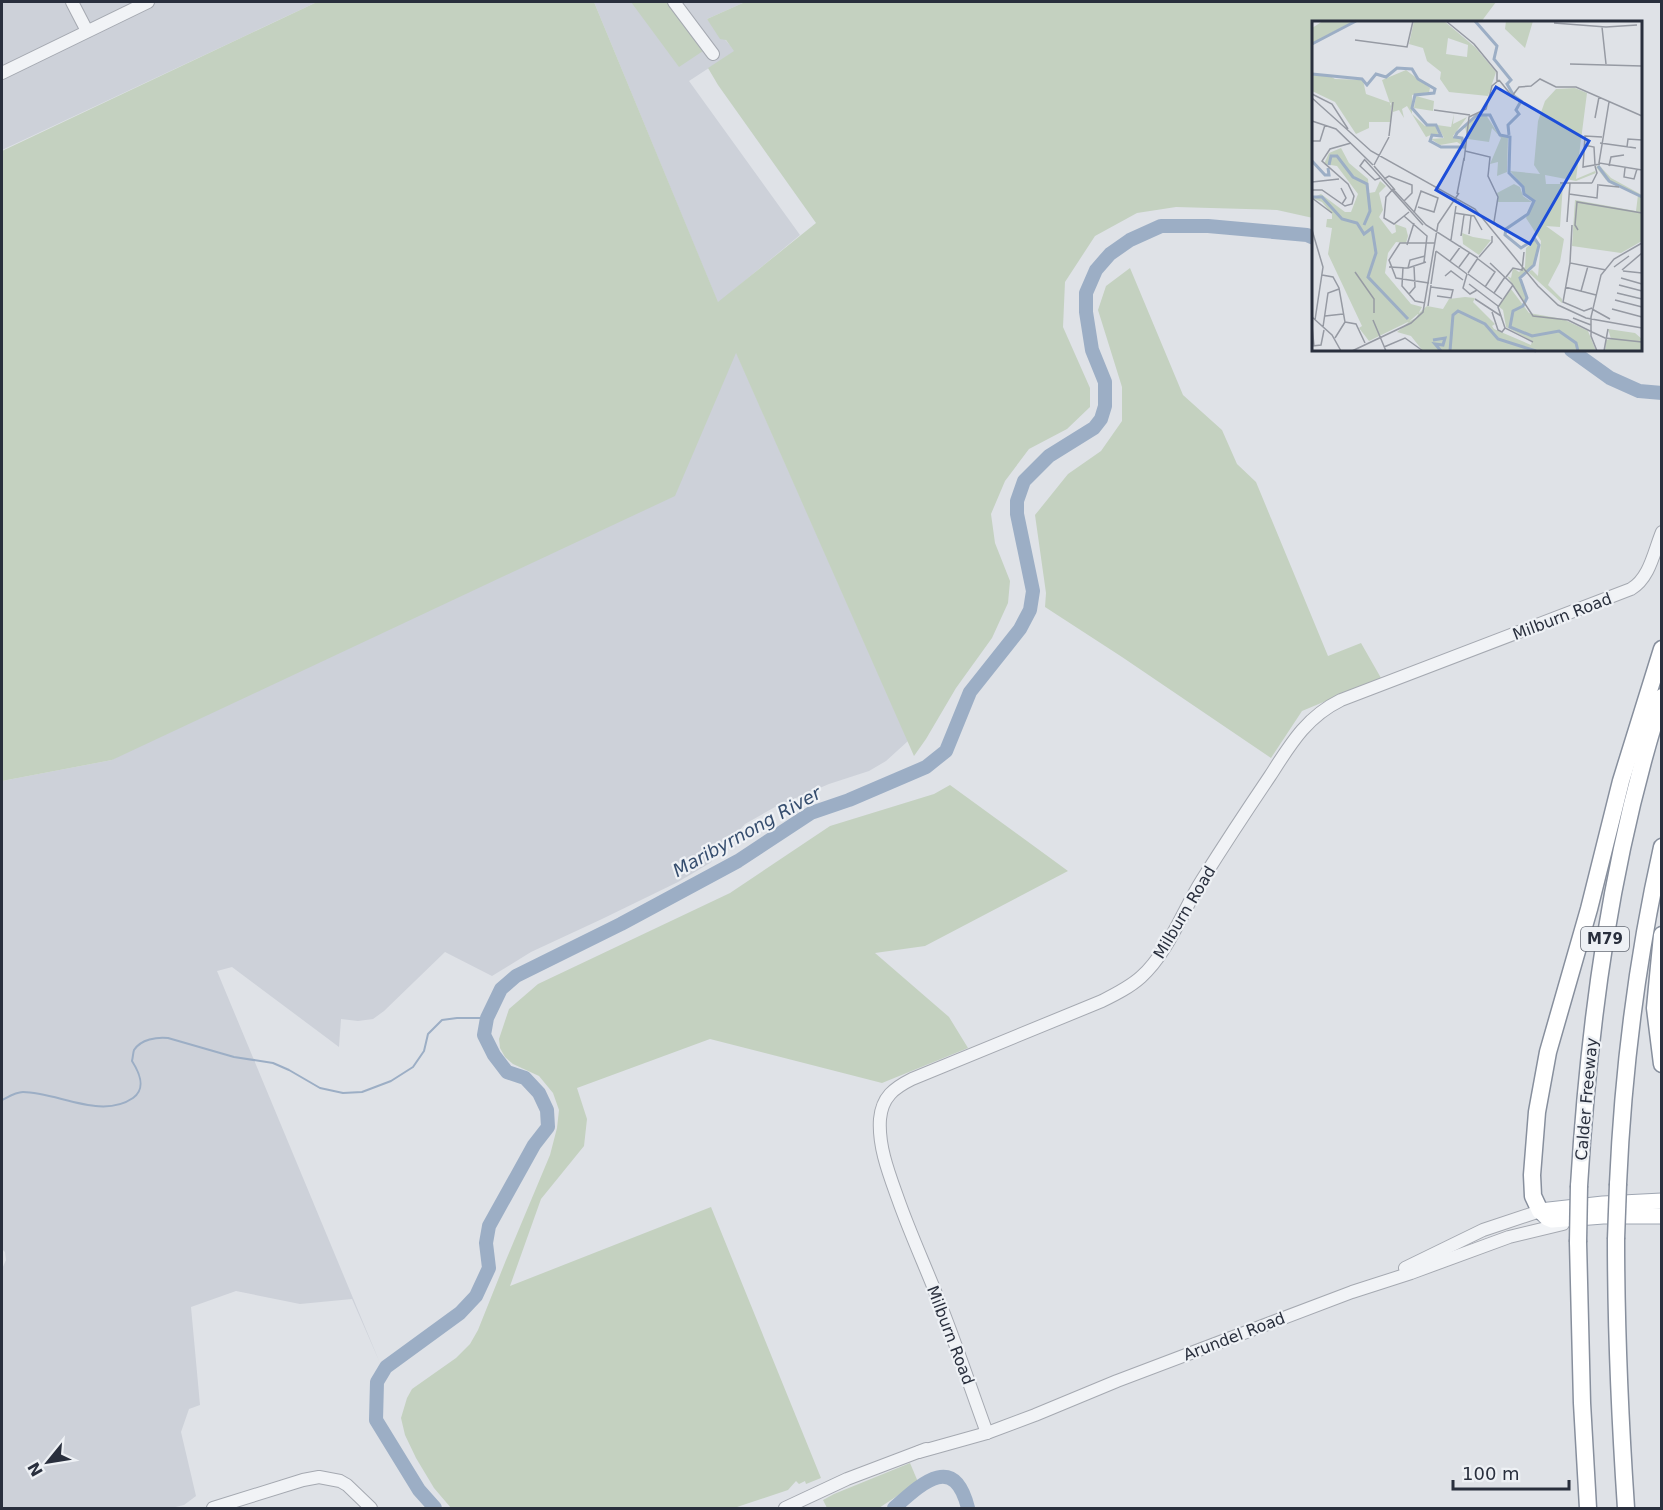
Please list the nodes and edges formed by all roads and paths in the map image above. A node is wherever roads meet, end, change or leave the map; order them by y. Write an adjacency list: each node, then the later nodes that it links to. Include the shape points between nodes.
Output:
1 (72, 2): 4 (street)
2 (148, 2): 4 (street)
3 (674, 2): 5 (street)
4 (87, 31): 6 (street)
5 (712, 54)
6 (2, 73)
7 (1662, 532): 18 (street, Milburn Road, via 1646,573 1631,589 1350,696 1319,712 1300,731 1199,884 1161,953 1141,977 1102,1001 912,1079 891,1093 880,1119 883,1153)
8 (1662, 649): 14 (highway, via 1621,781 1548,1052 1533,1156 1532,1190)
9 (1662, 697): 22 (highway, Calder Freeway / M79, bridge, via 1629,818 1605,937 1585,1096 1578,1242 1581,1403)
10 (1662, 847): 23 (highway, M79, bridge, via 1632,1019 1618,1184 1617,1337)
11 (1662, 935): 12 (highway, via 1655,1008)
12 (1662, 1064)
13 (1662, 1201): 14 (main road)
14 (1540, 1211): 15 (main road, via 1552,1220); 17 (street, Arundel Road, via 1483,1230)
15 (1645, 1216): 16 (main road); 17 (street, Arundel Road, via 1593,1220 1503,1239)
16 (1662, 1216)
17 (1352, 1292): 18 (street, Arundel Road)
18 (986, 1430): 21 (street, Arundel Road, via 847,1479)
19 (213, 1509): 20 (street, via 319,1477 347,1485)
20 (370, 1509)
21 (785, 1509)
22 (1588, 1509)
23 (1626, 1509)

